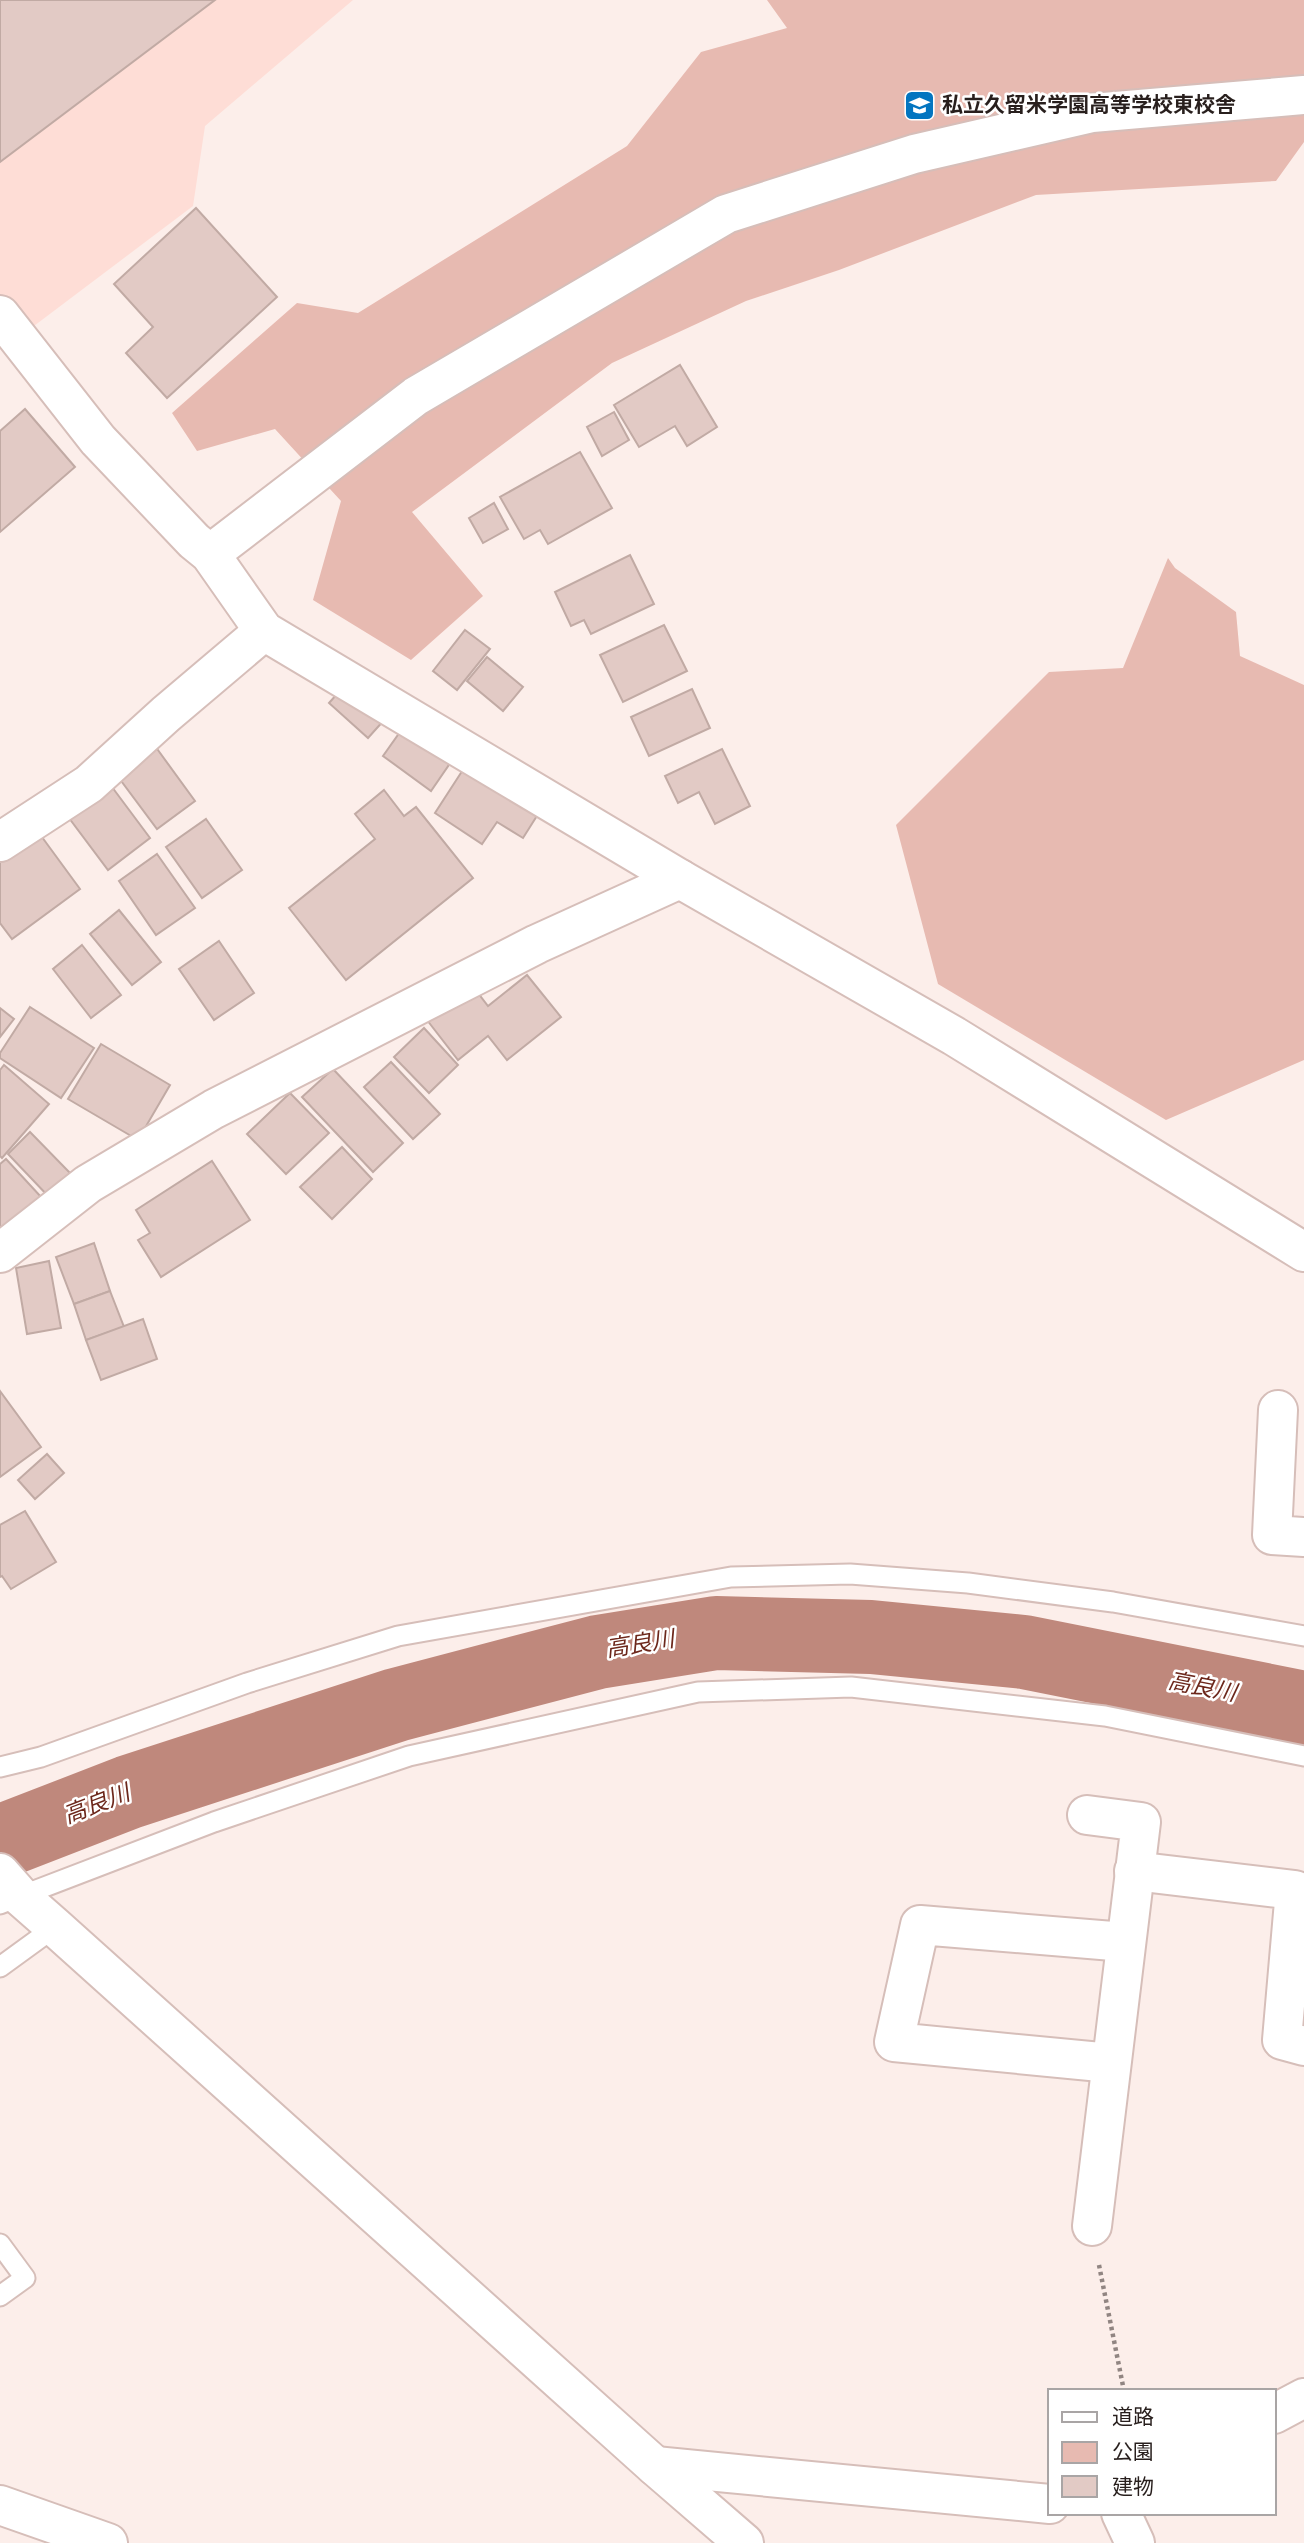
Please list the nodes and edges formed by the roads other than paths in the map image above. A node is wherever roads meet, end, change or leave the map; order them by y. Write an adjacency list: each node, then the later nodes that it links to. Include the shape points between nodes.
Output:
1 (1304, 95): 3 (street, via 1092,113 914,154 726,214 416,396)
2 (0, 315): 3 (street, via 98,440)
3 (210, 554): 4 (street)
4 (264, 632): 5 (street, via 89,784); 6 (street)
5 (0, 842)
6 (680, 879): 7 (street, via 954,1036); 8 (street, via 537,944 214,1109 88,1184)
7 (1304, 1252)
8 (0, 1254)
9 (1278, 1410): 10 (street, via 1272,1535)
10 (1304, 1537)
11 (1304, 1636): 13 (lane, via 1113,1602 968,1583 850,1574 731,1577 398,1636)
12 (1304, 1756): 16 (lane, via 1105,1716 851,1687 698,1692 409,1756)
13 (0, 1767)
14 (1087, 1815): 15 (street, via 1141,1822)
15 (1134, 1871): 18 (street); 20 (street, via 1295,1890 1282,2040)
16 (7, 1892): 17 (street)
17 (55, 1927): 19 (lane); 27 (street)
18 (1125, 1942): 21 (street); 21 (street, via 920,1925 894,2042)
19 (0, 1968)
20 (1304, 2046)
21 (1111, 2063): 22 (street)
22 (1092, 2226)
23 (0, 2244): 24 (lane, via 25,2278)
24 (0, 2296)
25 (1304, 2398): 26 (street)
26 (1276, 2413)
27 (655, 2466): 28 (street); 32 (street)
28 (1048, 2504)
29 (0, 2505): 31 (street)
30 (1123, 2515): 33 (street)
31 (108, 2543)
32 (744, 2543)
33 (1135, 2543)

